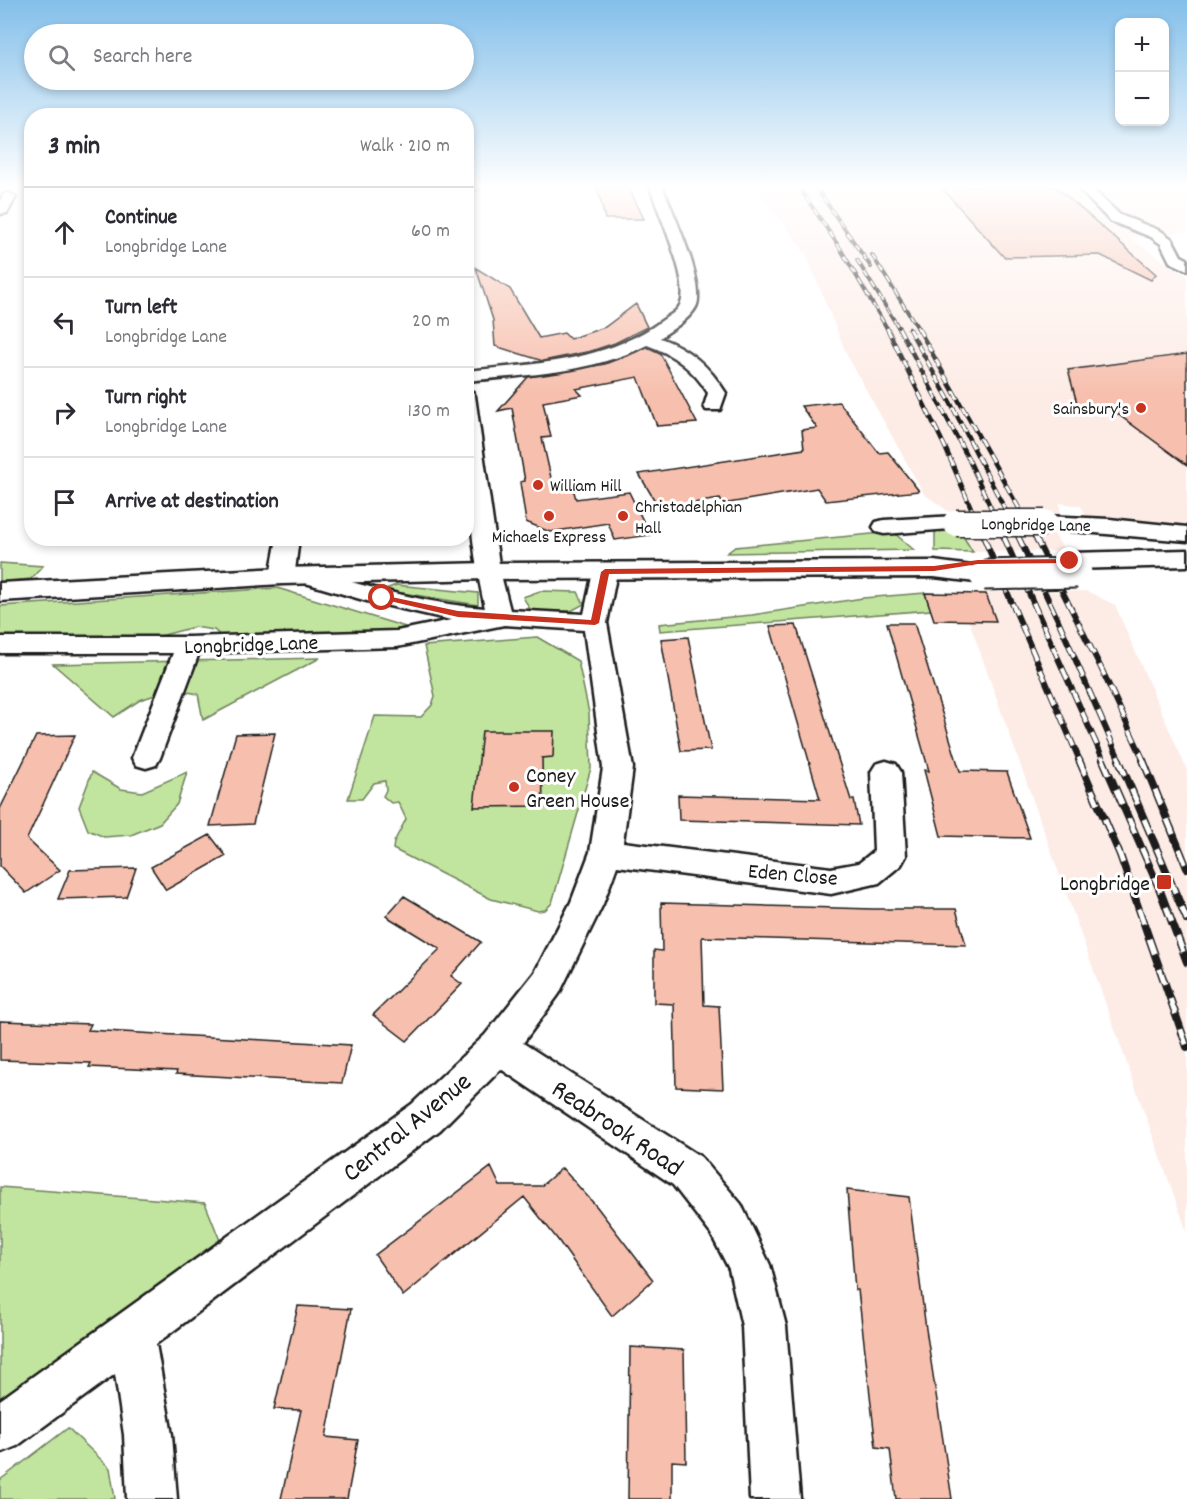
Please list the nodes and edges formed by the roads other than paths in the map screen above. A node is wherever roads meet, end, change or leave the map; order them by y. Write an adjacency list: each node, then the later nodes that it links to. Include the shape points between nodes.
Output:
1 (681, 256): 2 (street, via 690,281 687,308)
2 (647, 339): 3 (street, via 592,359); 4 (street, via 667,345 708,376 717,393)
3 (474, 375)
4 (713, 406)
5 (474, 460): 11 (street)
6 (884, 526): 7 (street, Longbridge Lane, bridge, via 1045,523)
7 (1187, 534)
8 (289, 546): 14 (street)
9 (1187, 558): 10 (street, Longbridge Lane)
10 (1074, 567): 12 (street, Longbridge Lane, bridge); 13 (street, Longbridge Lane)
11 (488, 571): 12 (street, Longbridge Lane); 14 (street, Longbridge Lane); 16 (street)
12 (605, 572): 17 (street)
13 (1187, 572)
14 (292, 576): 15 (street, Longbridge Lane); 16 (street, Longbridge Lane, via 448,612)
15 (0, 592)
16 (500, 618): 17 (street, Longbridge Lane); 19 (street, Longbridge Lane, via 397,639)
17 (595, 623): 22 (street, Central Avenue, via 618,768)
18 (0, 645): 19 (street, Longbridge Lane)
19 (189, 645): 20 (street)
20 (146, 758)
21 (886, 772): 22 (street, Eden Close, via 890,856 868,874 831,881)
22 (606, 852): 23 (street, Central Avenue, via 587,904 547,983)
23 (498, 1047): 24 (street, Central Avenue, via 426,1117); 27 (street, Reabrook Road, via 687,1171 726,1219 749,1265 764,1326)
24 (132, 1334): 25 (street, Central Avenue); 26 (street, via 148,1435)
25 (0, 1429)
26 (152, 1499)
27 (775, 1499)

